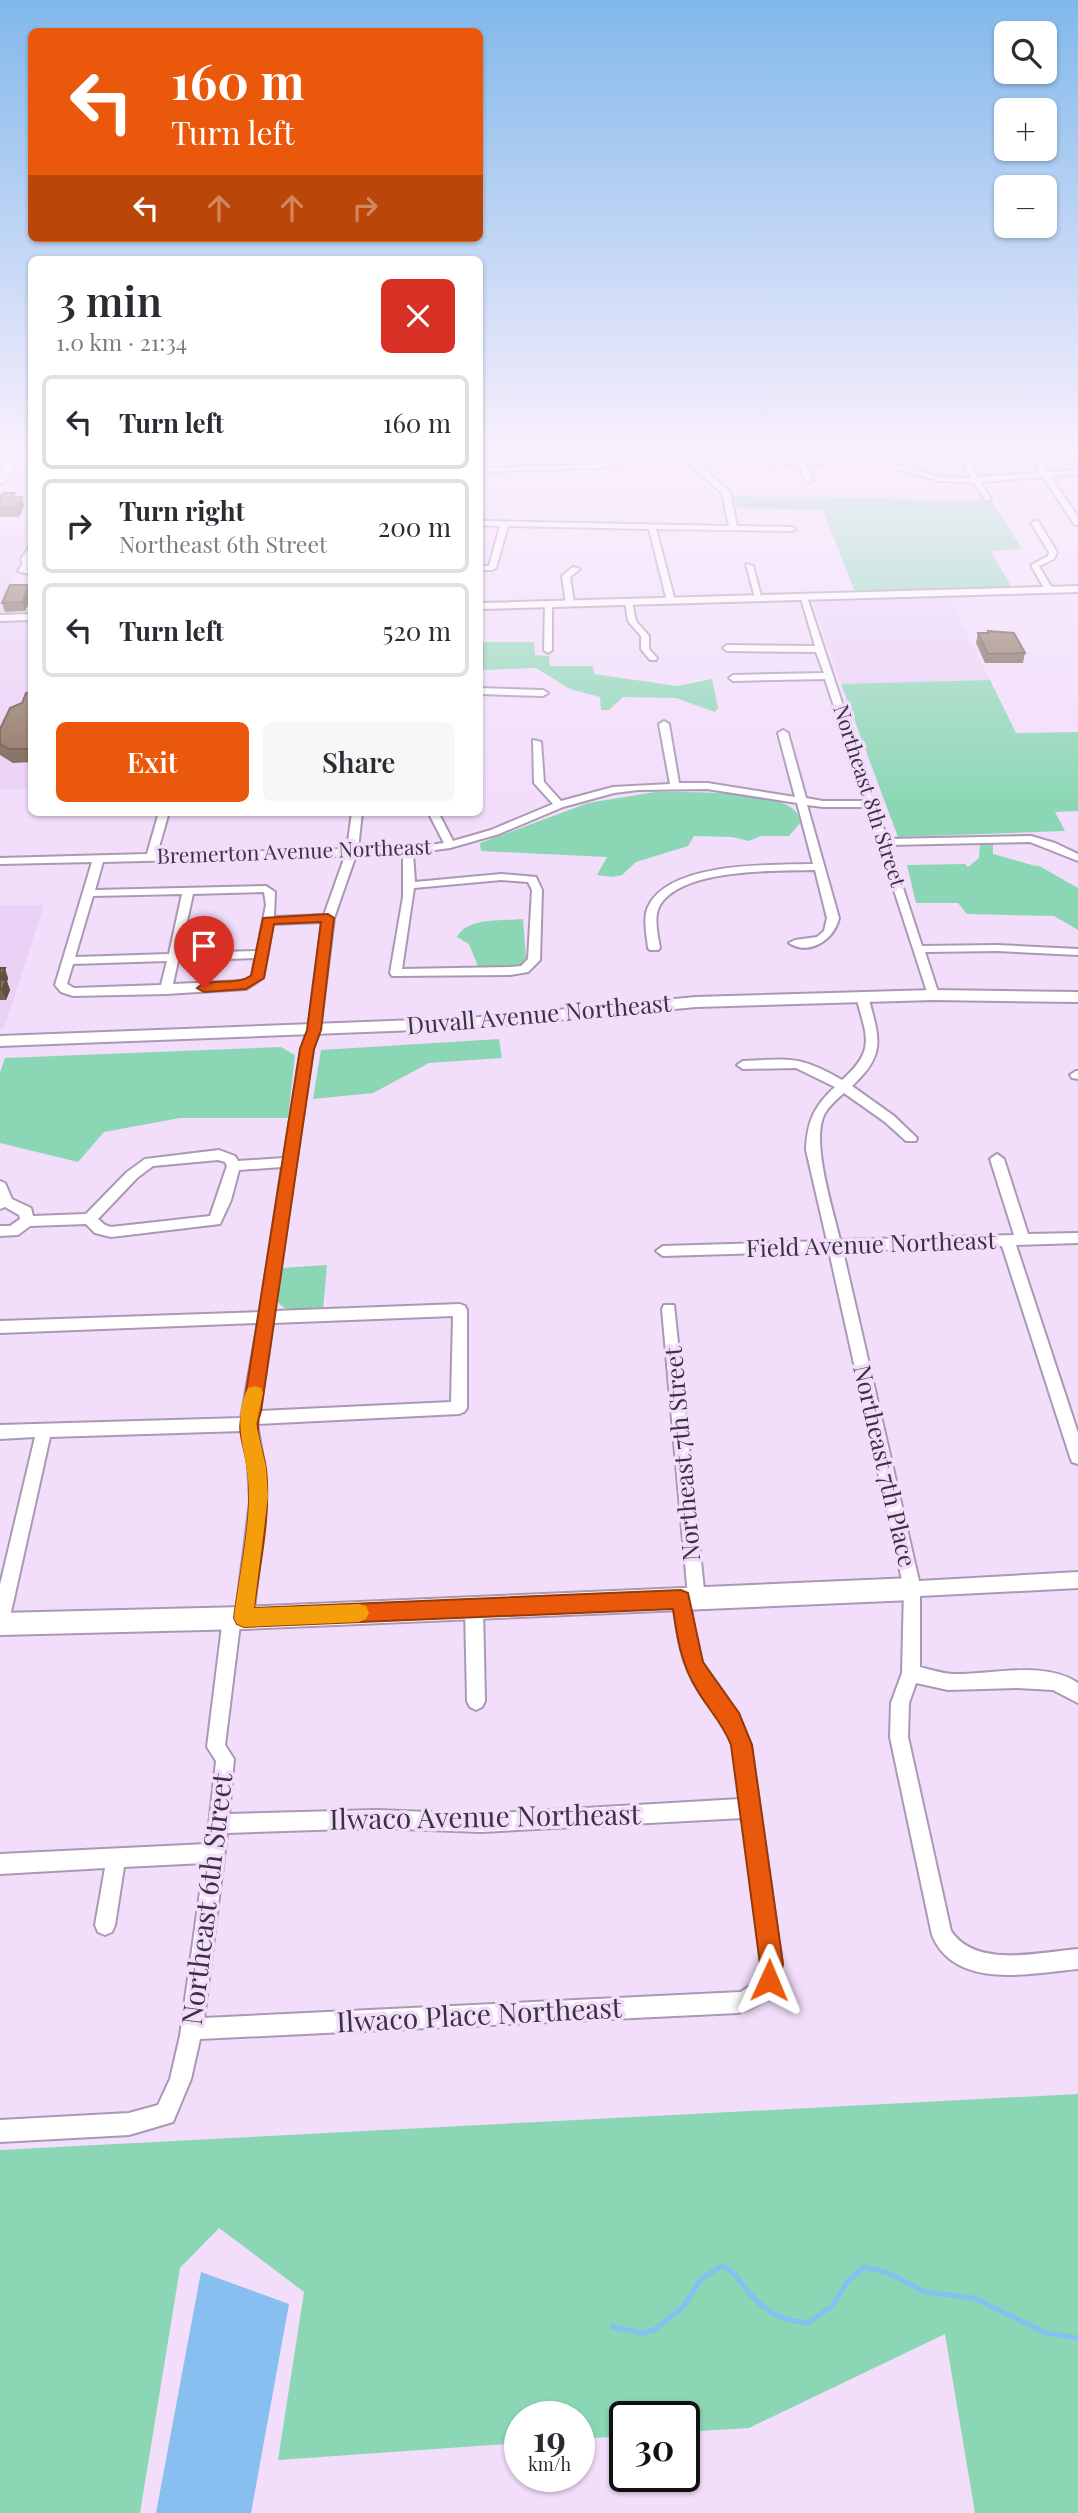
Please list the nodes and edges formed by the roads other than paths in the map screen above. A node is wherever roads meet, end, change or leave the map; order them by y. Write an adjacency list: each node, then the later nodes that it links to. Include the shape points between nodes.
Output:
1 (576, 569): 11 (street, via 566,576)
2 (663, 569): 10 (street)
3 (750, 569): 8 (street)
4 (1037, 569): 6 (street)
5 (1078, 589): 6 (street)
6 (1049, 590): 7 (street)
7 (803, 597): 8 (street); 17 (street, Northeast 8th Street)
8 (759, 598): 10 (street)
9 (628, 601): 10 (street); 11 (street); 19 (street, via 632,621 645,636 645,649)
10 (671, 601)
11 (570, 603): 12 (street)
12 (548, 604): 13 (street); 18 (street)
13 (483, 606)
14 (28, 617): 15 (street)
15 (0, 618)
16 (727, 648): 17 (street)
17 (821, 649): 20 (street, Northeast 8th Street)
18 (548, 650)
19 (653, 658)
20 (830, 676): 21 (street); 29 (street, Northeast 8th Street)
21 (733, 678)
22 (483, 691): 23 (street)
23 (542, 693)
24 (664, 724): 27 (street)
25 (783, 733): 28 (street)
26 (536, 742): 30 (street, via 539,783)
27 (676, 786): 28 (street, Bremerton Avenue Northeast, via 732,789); 30 (street, Bremerton Avenue Northeast, via 613,790)
28 (801, 801): 29 (street, Bremerton Avenue Northeast); 42 (street)
29 (872, 804): 34 (street, Northeast 8th Street)
30 (559, 805): 35 (street, Bremerton Avenue Northeast)
31 (163, 816): 38 (street)
32 (356, 816): 37 (street, Northeast 6th Street)
33 (434, 816): 35 (street)
34 (884, 842): 39 (street, via 1031,839); 50 (street, Northeast 8th Street)
35 (450, 845): 36 (street, Bremerton Avenue Northeast)
36 (408, 851): 37 (street, Bremerton Avenue Northeast); 43 (street)
37 (352, 852): 38 (street, Bremerton Avenue Northeast); 46 (street, Northeast 6th Street)
38 (151, 858): 40 (street, Bremerton Avenue Northeast)
39 (1078, 858)
40 (98, 860): 41 (street, Bremerton Avenue Northeast); 45 (street)
41 (0, 861)
42 (819, 867): 48 (street, via 833,918 831,930 812,943); 49 (street, via 721,872 673,889 654,906)
43 (409, 885): 43 (street, via 396,974 510,971 534,960 537,890 532,879 477,878 430,887)
44 (189, 889): 45 (street); 47 (street, via 266,889 272,897); 53 (street)
45 (89, 893): 54 (street)
46 (328, 918): 47 (street); 59 (street, Northeast 6th Street)
47 (268, 921): 52 (street)
48 (795, 943)
49 (654, 948)
50 (919, 949): 51 (street); 56 (street, Northeast 8th Street)
51 (1078, 952)
52 (262, 954): 53 (street); 55 (street, via 257,978 251,983)
53 (173, 957): 54 (street); 55 (street)
54 (68, 961): 55 (street, via 61,985 73,992)
55 (166, 990)
56 (933, 995): 57 (street, Duvall Avenue Northeast); 58 (street, Duvall Avenue Northeast)
57 (862, 996): 59 (street, Duvall Avenue Northeast, via 651,1005 469,1023); 62 (street, Northeast 7th Place, via 873,1039 872,1054)
58 (1078, 997)
59 (314, 1030): 60 (main road, Duvall Avenue Northeast); 65 (street, Northeast 6th Street, via 307,1049)
60 (1, 1043)
61 (743, 1065): 62 (street, via 797,1064)
62 (841, 1086): 63 (street, via 900,1124); 74 (street, Northeast 7th Place, via 819,1112 813,1130 813,1150)
63 (911, 1138)
64 (997, 1159): 73 (street)
65 (291, 1162): 66 (street); 77 (street, Northeast 6th Street)
66 (234, 1166): 69 (street, via 219,1155 150,1162); 69 (street, via 215,1220 111,1232)
67 (0, 1186): 68 (street)
68 (3, 1203): 70 (street, via 26,1212)
69 (89, 1219): 70 (street)
70 (27, 1221): 71 (street, via 13,1231)
71 (0, 1231)
72 (1078, 1238): 73 (street, Field Avenue Northeast)
73 (1015, 1240): 74 (street, Field Avenue Northeast); 82 (street)
74 (834, 1246): 75 (street, Field Avenue Northeast); 84 (street, Northeast 7th Place)
75 (663, 1251)
76 (669, 1310): 85 (street, Northeast 7th Street)
77 (265, 1317): 78 (street); 79 (street, Northeast 6th Street); 79 (street, via 460,1310 459,1408)
78 (0, 1327)
79 (248, 1421): 80 (street); 87 (street, Northeast 6th Street, via 258,1496)
80 (44, 1431): 81 (street); 88 (street)
81 (0, 1432)
82 (1078, 1457)
83 (1078, 1580): 84 (street)
84 (912, 1589): 85 (street); 89 (street, Northeast 7th Place)
85 (689, 1599): 86 (street); 92 (street, Northeast 7th Street, via 688,1647 742,1745)
86 (474, 1608): 87 (street); 91 (street)
87 (238, 1618): 88 (street); 93 (street, Northeast 6th Street, via 216,1747 225,1759)
88 (0, 1622)
89 (911, 1673): 90 (street, via 948,1682 1053,1681); 98 (street, Northeast 7th Place, via 900,1703 899,1737 946,1945 982,1965)
90 (1075, 1690)
91 (476, 1702)
92 (751, 1808): 93 (street, Ilwaco Avenue Northeast, via 481,1823 376,1819); 99 (street, Northeast 7th Street, via 772,1964)
93 (219, 1824): 94 (street, Northeast 6th Street)
94 (215, 1853): 95 (street); 100 (street, Northeast 6th Street)
95 (116, 1858): 96 (street); 97 (street)
96 (0, 1864)
97 (105, 1925)
98 (1078, 1959)
99 (762, 1990): 100 (street, Ilwaco Place Northeast, via 738,2003)
100 (192, 2029): 101 (street, Northeast 6th Street, via 174,2099 165,2113 129,2124)
101 (0, 2131)

